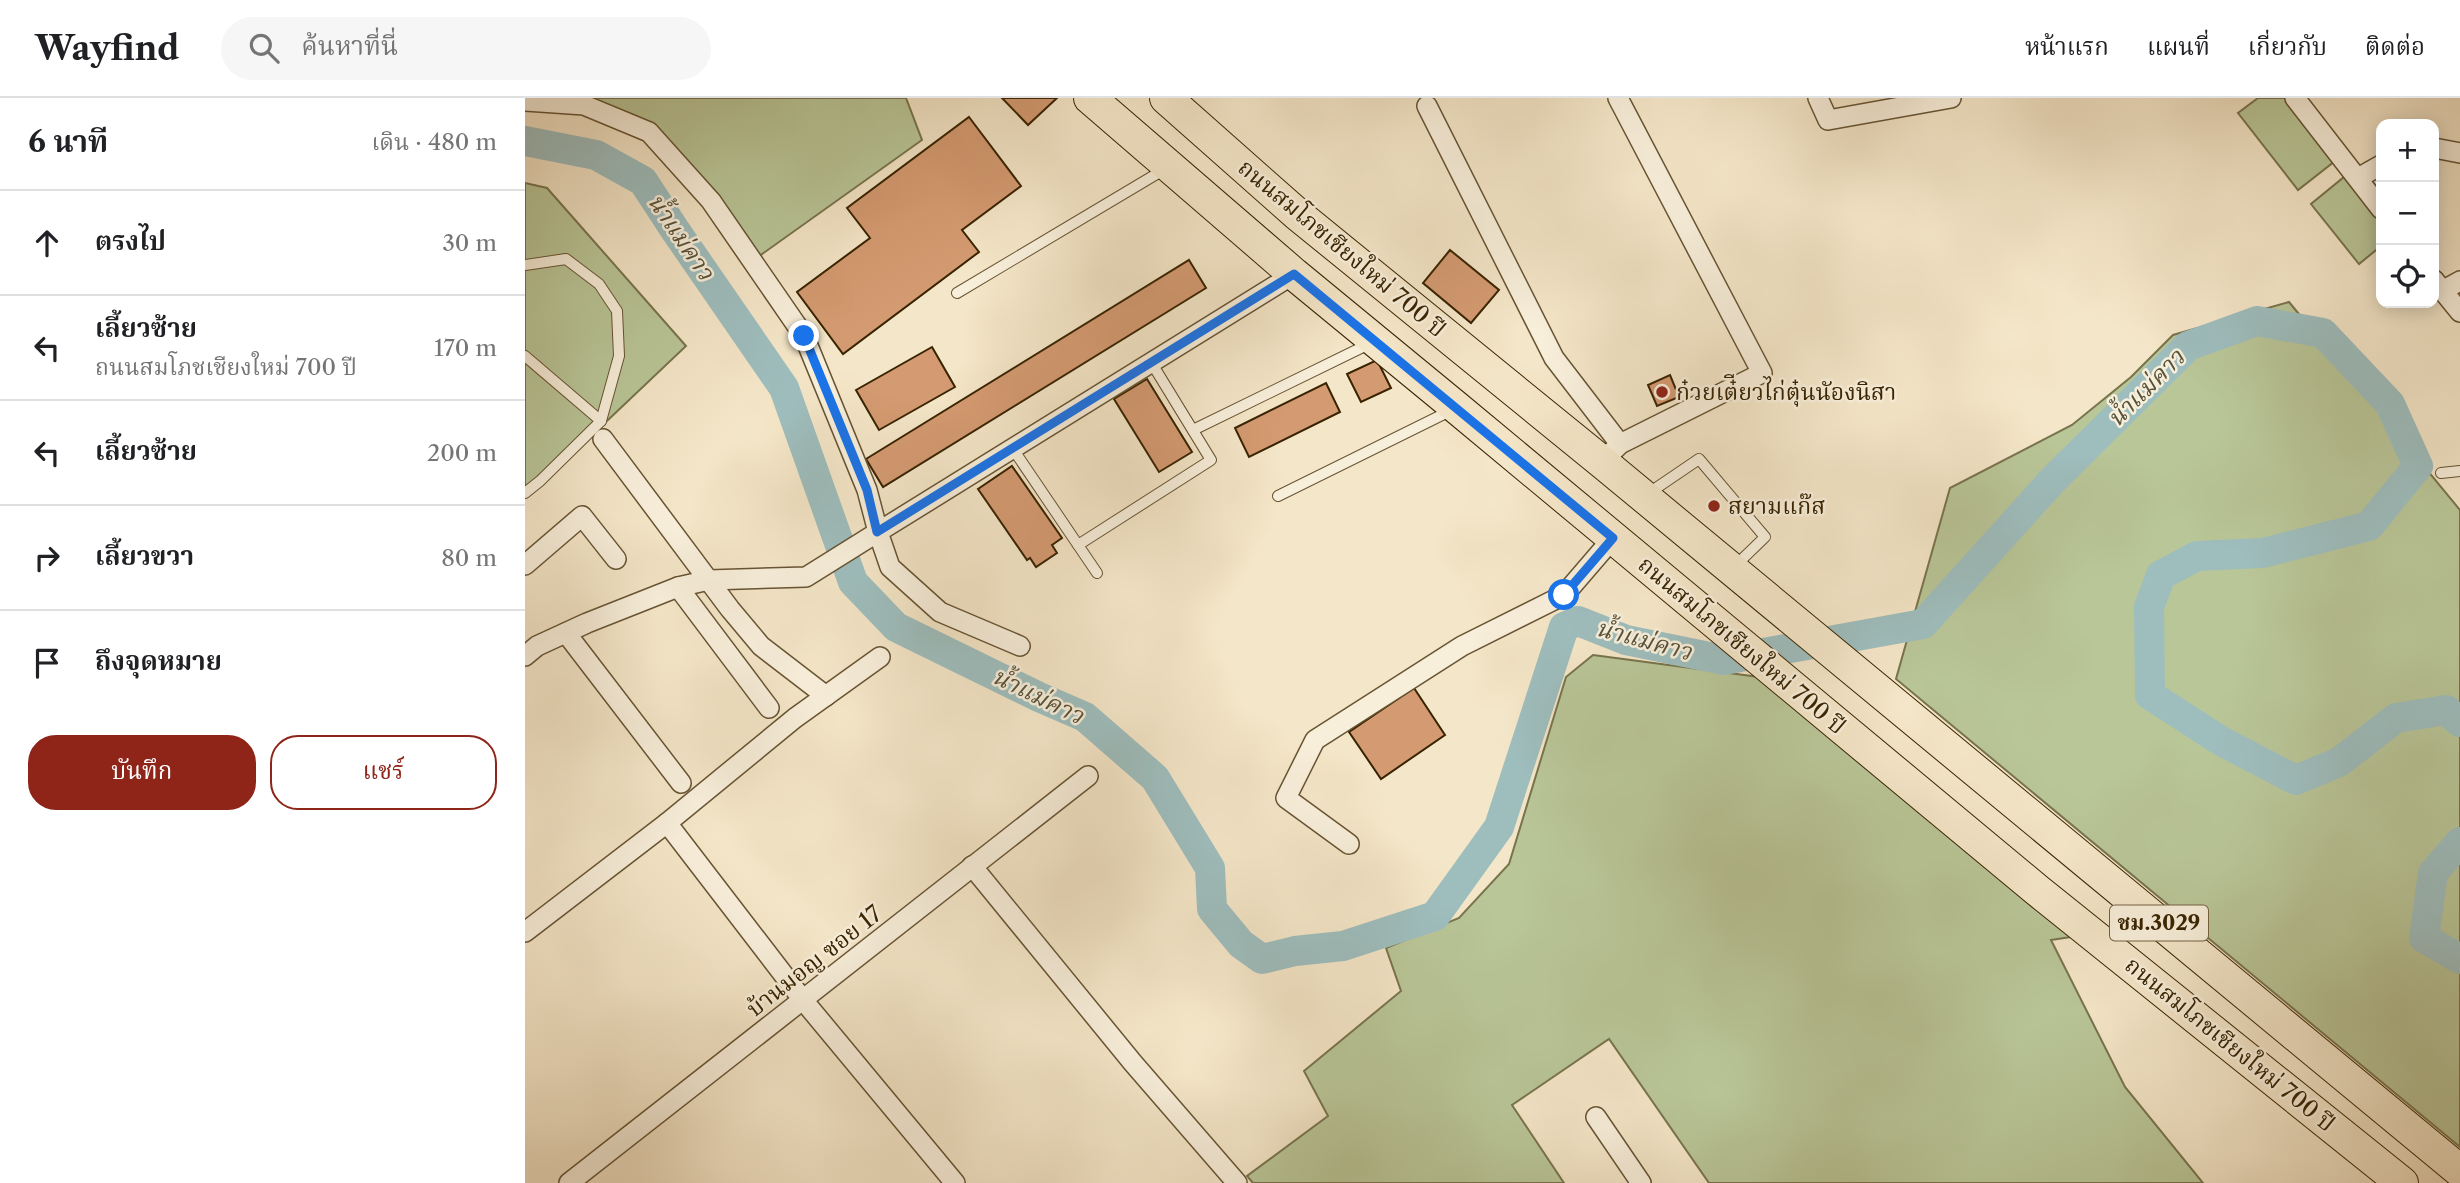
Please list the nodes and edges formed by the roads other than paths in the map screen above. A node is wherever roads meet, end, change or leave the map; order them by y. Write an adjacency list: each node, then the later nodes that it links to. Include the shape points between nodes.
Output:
1 (1090, 98): 11 (main road, ถนนสมโภชเชียงใหม่ 700 ปี / ชม.3029)
2 (1166, 98): 29 (main road, ถนนสมโภชเชียงใหม่ 700 ปี / ชม.3029, via 1297,214)
3 (1618, 98): 29 (street, via 1762,373)
4 (1818, 98): 5 (street, via 1828,120)
5 (1951, 98)
6 (2295, 98): 13 (street)
7 (525, 101): 35 (street, via 584,105 649,132 711,201 804,336 867,490)
8 (1427, 106): 29 (street, via 1554,358)
9 (2439, 149): 10 (street)
10 (2460, 153)
11 (1168, 166): 16 (main road, ถนนสมโภชเชียงใหม่ 700 ปี / ชม.3029); 20 (lane)
12 (2376, 168): 13 (street)
13 (2358, 178): 14 (street)
14 (2376, 202)
15 (525, 265): 26 (lane, via 566,259 599,284 617,311 619,356)
16 (1294, 274): 22 (main road, ถนนสมโภชเชียงใหม่ 700 ปี / ชม.3029); 24 (street)
17 (2460, 281): 18 (street)
18 (2439, 285)
19 (2439, 286): 21 (street)
20 (957, 293)
21 (2460, 312)
22 (1375, 342): 25 (main road, ถนนสมโภชเชียงใหม่ 700 ปี / ชม.3029); 27 (lane)
23 (525, 356): 26 (lane)
24 (1151, 362): 27 (lane); 28 (street)
25 (1457, 408): 33 (lane); 36 (main road, ถนนสมโภชเชียงใหม่ 700 ปี / ชม.3029)
26 (602, 430): 32 (lane); 42 (street)
27 (1193, 430): 37 (lane, via 1211,460)
28 (1013, 449): 35 (street); 37 (lane)
29 (1611, 453): 34 (main road, ถนนสมโภชเชียงใหม่ 700 ปี / ชม.3029)
30 (2460, 471): 31 (lane)
31 (2441, 473)
32 (525, 493)
33 (1278, 496)
34 (1644, 496): 40 (main road, ถนนสมโภชเชียงใหม่ 700 ปี / ชม.3029); 40 (lane, via 1699,459 1765,537)
35 (871, 536): 42 (street, via 806,577); 45 (street, via 890,567 940,612)
36 (1613, 538): 53 (street, via 1564,595 1462,646 1315,740 1286,797); 63 (main road, ถนนสมโภชเชียงใหม่ 700 ปี / ชม.3029, via 2037,890)
37 (1078, 545): 41 (lane)
38 (616, 559): 39 (street, via 582,516)
39 (525, 565)
40 (1732, 569): 58 (main road, ถนนสมโภชเชียงใหม่ 700 ปี / ชม.3029)
41 (1097, 573)
42 (709, 580): 43 (street); 48 (street, via 761,646)
43 (678, 587): 44 (street); 49 (street)
44 (566, 633): 46 (street); 51 (street)
45 (1020, 646)
46 (525, 656)
47 (880, 657): 48 (street)
48 (826, 696): 52 (street)
49 (769, 708)
50 (1088, 776): 54 (street, บ้านมอญ ซอย 17)
51 (681, 783)
52 (667, 823): 55 (street); 56 (street)
53 (1349, 844)
54 (972, 866): 56 (street, บ้านมอญ ซอย 17); 61 (street)
55 (525, 932)
56 (803, 1000): 59 (street, บ้านมอญ ซอย 17); 60 (street)
57 (1596, 1117): 62 (street)
58 (2460, 1171)
59 (569, 1183)
60 (955, 1183)
61 (1237, 1183)
62 (1641, 1183)
63 (2402, 1183)

